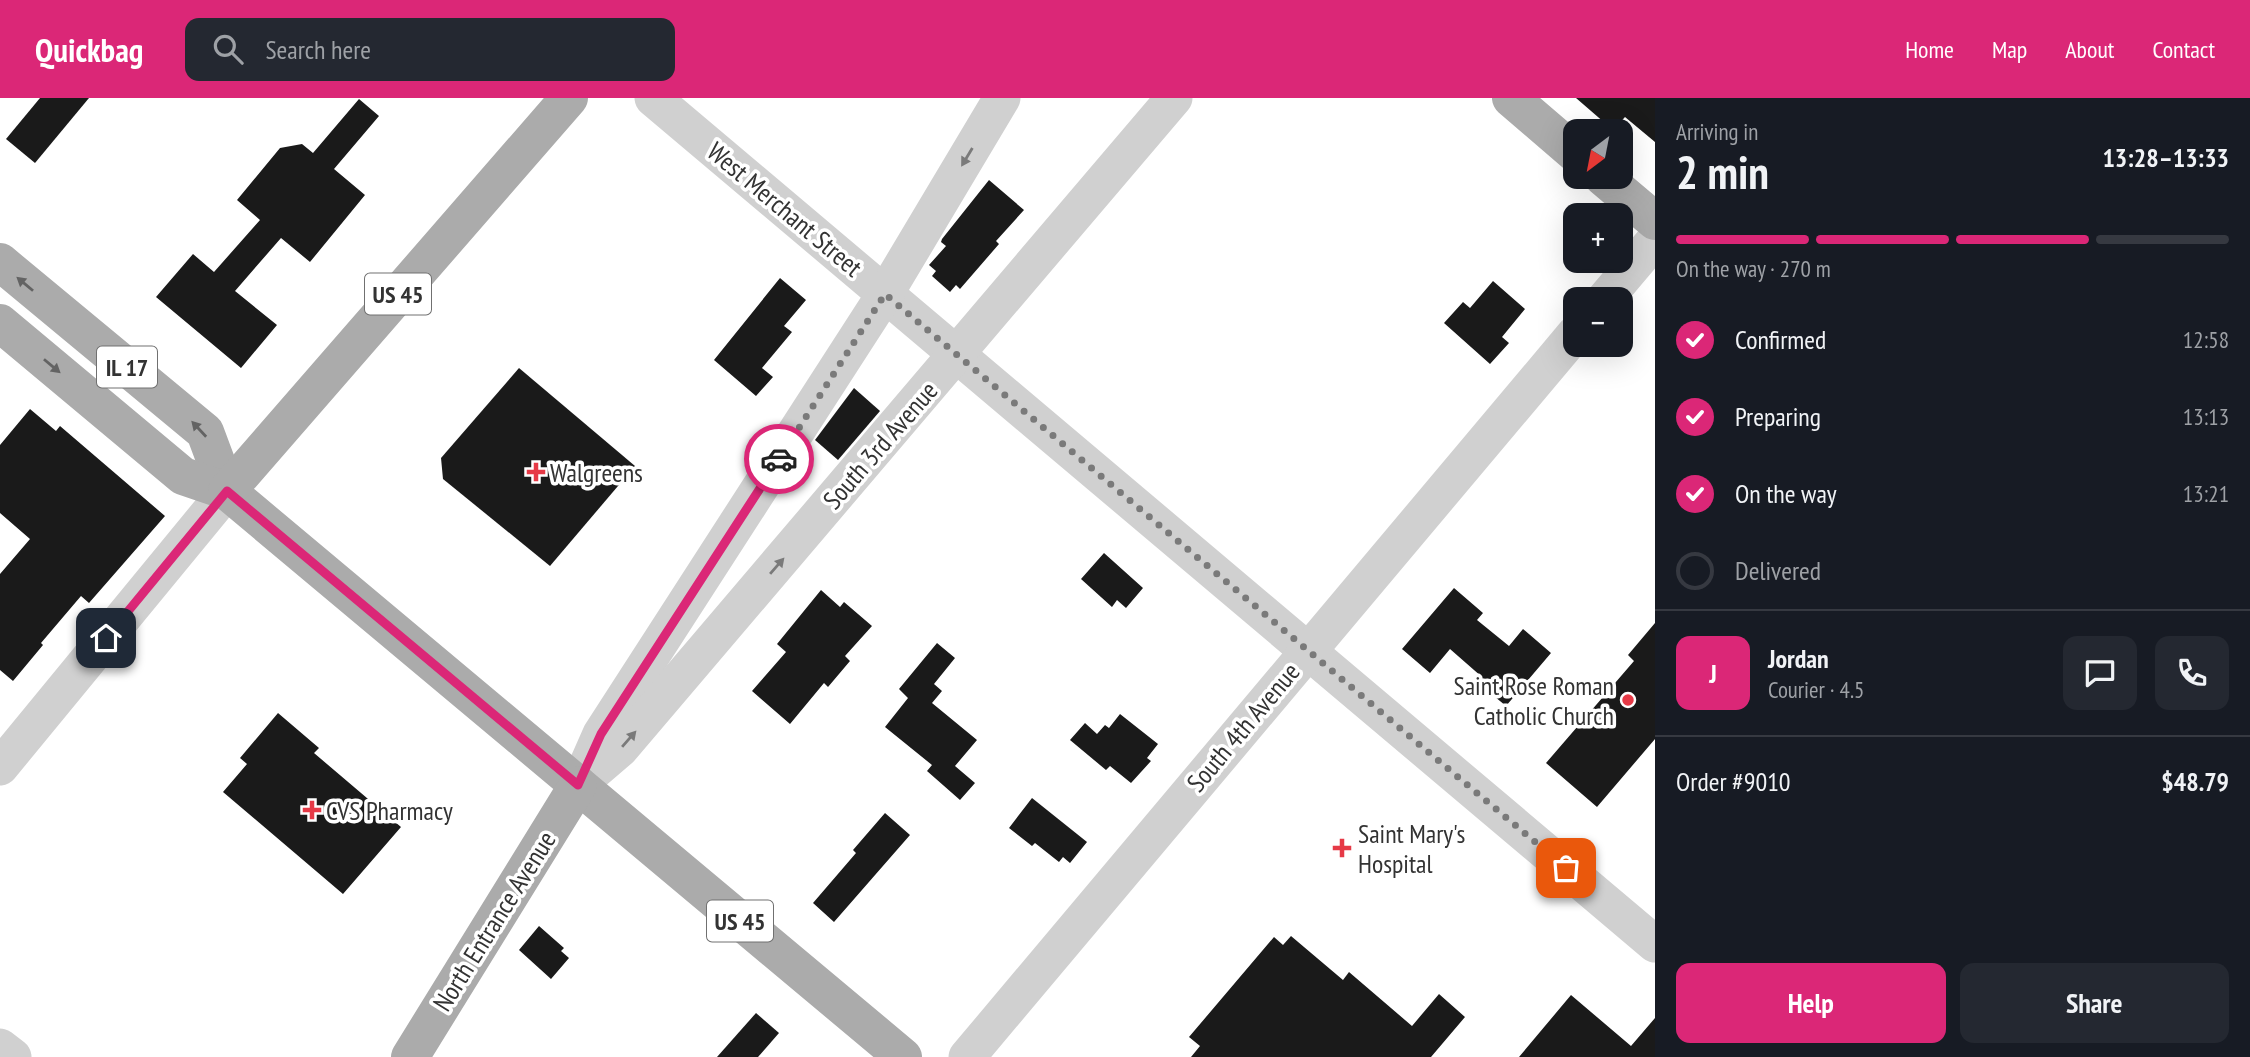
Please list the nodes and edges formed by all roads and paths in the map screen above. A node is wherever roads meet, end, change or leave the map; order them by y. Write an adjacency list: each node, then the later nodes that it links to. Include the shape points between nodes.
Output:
1 (569, 98): 16 (main road, US 45)
2 (653, 98): 12 (street, West Merchant Street)
3 (1002, 98): 12 (street, one-way to 12)
4 (1174, 98): 15 (street, South 3rd Avenue)
5 (1511, 98): 6 (main road)
6 (1563, 143)
7 (1617, 189): 8 (main road)
8 (1655, 221)
9 (1655, 240): 11 (street)
10 (0, 262): 16 (main road, IL 17, one-way to 10, via 205,432)
11 (1615, 287)
12 (885, 294): 15 (street, West Merchant Street); 19 (street, via 601,734)
13 (0, 323): 16 (main road, IL 17, one-way to 16, via 183,476)
14 (1563, 348): 17 (street, South 4th Avenue)
15 (957, 355): 17 (street, West Merchant Street); 19 (street, South 3rd Avenue, one-way to 15, via 620,749)
16 (227, 491): 18 (street); 19 (main road, US 45)
17 (1307, 650): 20 (street, West Merchant Street); 25 (street, South 4th Avenue)
18 (0, 767)
19 (578, 785): 23 (main road, North Entrance Avenue); 24 (main road, US 45)
20 (1655, 944)
21 (0, 1047): 22 (street)
22 (12, 1057)
23 (410, 1057)
24 (903, 1057)
25 (967, 1057)

